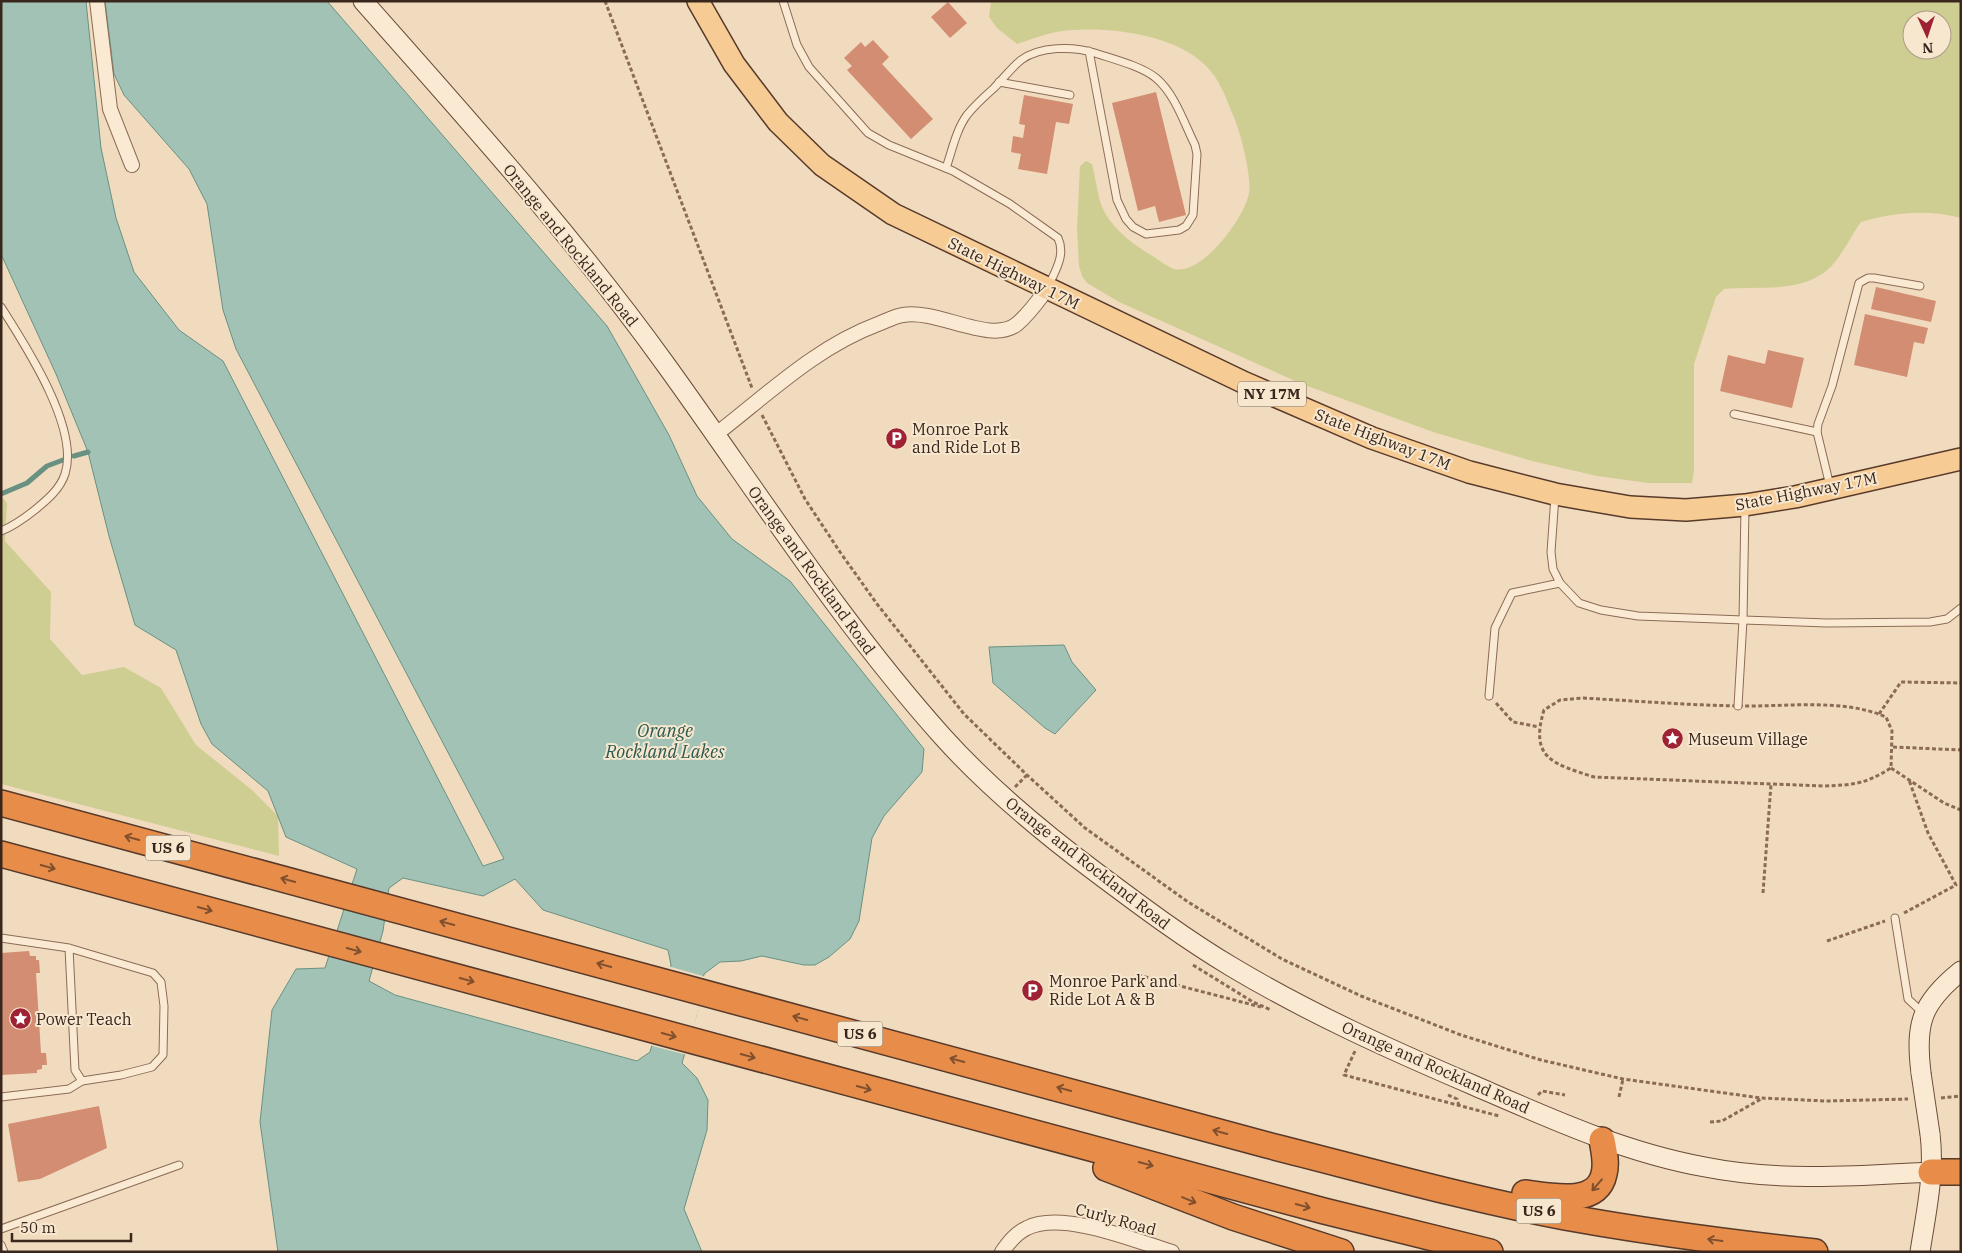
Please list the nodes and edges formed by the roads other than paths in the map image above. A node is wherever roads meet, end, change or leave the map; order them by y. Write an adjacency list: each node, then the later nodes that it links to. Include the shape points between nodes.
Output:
1 (97, 1): 8 (street, via 110,110)
2 (363, 1): 15 (street, Orange and Rockland Road, via 537,198 665,364)
3 (698, 1): 11 (main road, State Highway 17M / NY 17M, via 734,64 778,122 822,165 893,214)
4 (783, 1): 9 (lane, via 801,55 868,133)
5 (1089, 51): 5 (lane, via 1148,72 1172,99 1195,145 1198,166 1193,216 1179,230 1146,234 1126,220 1117,200); 6 (lane, via 1065,48 1034,54 1021,60)
6 (999, 82): 7 (lane); 9 (lane, via 968,114)
7 (1070, 95)
8 (132, 165)
9 (946, 168): 11 (lane, via 1010,204 1058,238 1060,258)
10 (1920, 286): 14 (lane, via 1874,278 1859,283)
11 (1047, 289): 15 (street, via 1016,325 1000,332 918,314 902,315 867,328 815,357); 18 (main road, State Highway 17M / NY 17M, via 1244,383 1372,438 1469,472)
12 (1, 306): 20 (lane, via 39,368 60,421 67,457 65,476 53,494)
13 (1734, 414): 14 (lane)
14 (1817, 432): 17 (lane)
15 (715, 435): 36 (street, Orange and Rockland Road, via 830,597 945,739 1004,798 1074,856 1167,925 1266,986 1408,1057)
16 (1961, 459): 17 (main road, State Highway 17M / NY 17M)
17 (1831, 489): 19 (main road, State Highway 17M / NY 17M)
18 (1555, 494): 19 (main road, State Highway 17M / NY 17M, via 1630,508 1686,510); 21 (lane, via 1551,552 1553,569)
19 (1746, 505): 23 (lane)
20 (1, 531)
21 (1560, 583): 23 (lane, via 1579,603 1601,610 1638,616); 24 (lane, via 1512,593 1495,628)
22 (1961, 608): 23 (lane, via 1946,619 1930,622)
23 (1743, 620): 25 (lane)
24 (1489, 696)
25 (1738, 706)
26 (1, 803): 37 (highway, US 6, one-way to 26)
27 (1, 854): 35 (highway, one-way to 35)
28 (1895, 918): 32 (lane, via 1908,998)
29 (1, 938): 30 (lane)
30 (69, 948): 33 (lane, via 75,1070); 33 (lane, via 153,973 161,982 164,1006 163,1055 152,1067)
31 (1961, 971): 32 (street, via 1935,995)
32 (1924, 1014): 39 (street, bridge, via 1919,1041 1932,1147)
33 (82, 1081): 34 (lane, via 69,1089)
34 (1, 1097)
35 (964, 1115): 46 (highway, one-way to 46, via 1050,1151); 47 (highway, one-way to 47)
36 (1602, 1140): 37 (highway, one-way to 37, via 1605,1167 1602,1181 1594,1191 1570,1197 1520,1192 1383,1161); 39 (street, Orange and Rockland Road, via 1680,1162 1757,1174 1821,1177)
37 (1267, 1145): 48 (highway, US 6, one-way to 37, via 1679,1235 1565,1216 1453,1193)
38 (179, 1166): 41 (lane)
39 (1931, 1172): 40 (highway); 49 (street)
40 (1961, 1172)
41 (1, 1229)
42 (1, 1244): 43 (lane)
43 (4, 1252)
44 (1002, 1252): 45 (street, Curly Road, via 1010,1239 1027,1227 1051,1222 1081,1224)
45 (1172, 1252)
46 (1341, 1252)
47 (1490, 1252)
48 (1816, 1252)
49 (1920, 1252)

